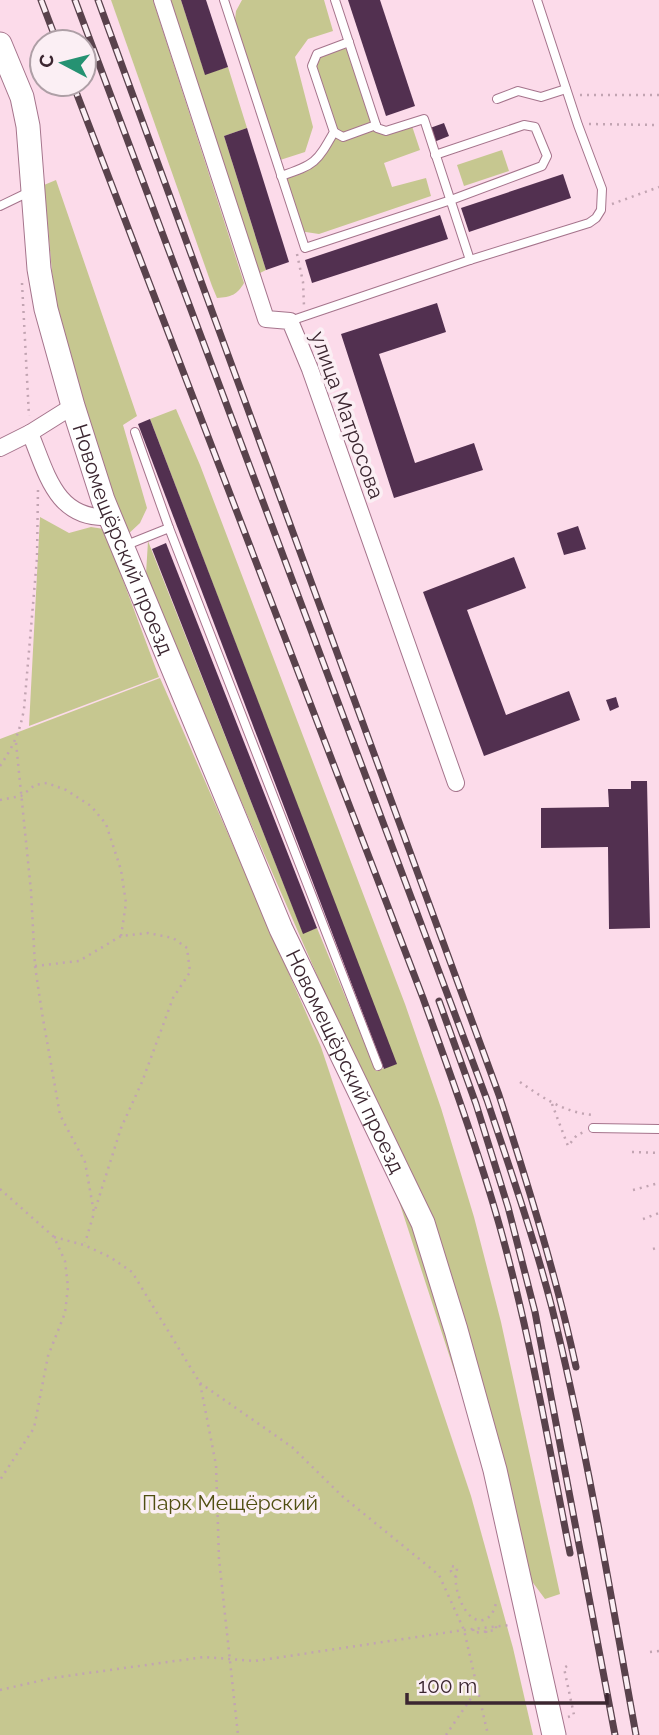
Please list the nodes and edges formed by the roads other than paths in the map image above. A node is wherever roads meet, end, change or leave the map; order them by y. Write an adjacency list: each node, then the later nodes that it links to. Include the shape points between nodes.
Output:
1 (162, 0): 17 (street, улица Матросова, via 266,319)
2 (335, 0): 5 (lane)
3 (537, 0): 7 (lane)
4 (225, 1): 12 (lane)
5 (349, 42): 9 (lane); 10 (lane, via 317,54 312,66)
6 (0, 44): 13 (street, Новомещёрский проезд, via 22,97)
7 (566, 89): 8 (lane, via 541,97 518,91); 16 (lane, via 602,189 601,211 589,223)
8 (497, 99)
9 (376, 125): 10 (lane, via 344,137); 11 (lane, via 386,131 424,119)
10 (334, 132): 12 (lane, via 318,160)
11 (435, 155): 14 (lane); 14 (lane, via 524,125 535,127 547,156 542,166)
12 (281, 176): 14 (lane, via 305,247)
13 (34, 190): 15 (lane); 18 (street, Новомещёрский проезд, via 46,309)
14 (451, 200): 16 (lane)
15 (0, 206)
16 (470, 260): 17 (lane)
17 (290, 321): 25 (street, улица Матросова)
18 (73, 406): 20 (street); 22 (street, Новомещёрский проезд)
19 (135, 432): 23 (lane)
20 (30, 433): 21 (street); 22 (street, via 50,482 65,504 79,514)
21 (0, 448)
22 (110, 517): 24 (street, Новомещёрский проезд)
23 (169, 528): 24 (lane); 26 (lane)
24 (122, 547): 29 (street, Новомещёрский проезд, via 281,929 423,1223 495,1470)
25 (456, 783)
26 (378, 1066)
27 (593, 1128): 28 (lane)
28 (659, 1129)
29 (561, 1726)

